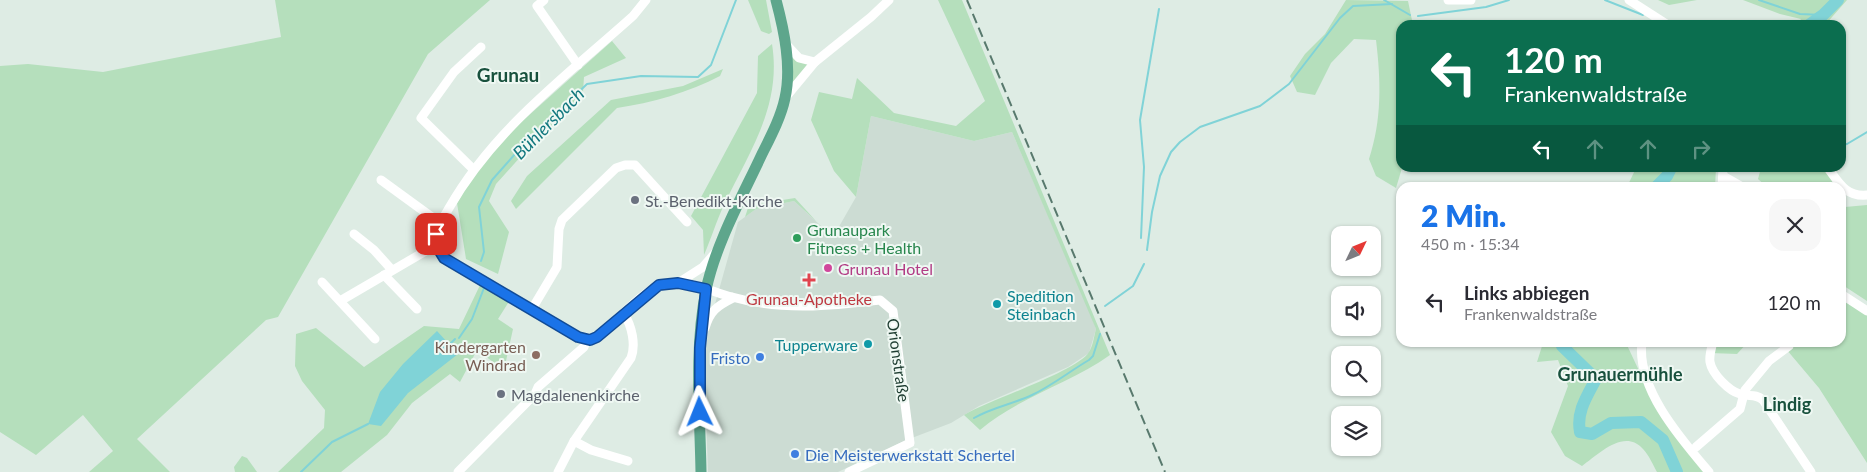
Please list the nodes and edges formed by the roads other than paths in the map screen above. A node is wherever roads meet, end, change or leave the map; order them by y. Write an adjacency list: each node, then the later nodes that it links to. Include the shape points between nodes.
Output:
1 (544, 0): 12 (street, via 537,6)
2 (646, 0): 12 (street, via 633,16)
3 (776, 0): 9 (main road)
4 (889, 0): 11 (street)
5 (1471, 0): 7 (street)
6 (1629, 0): 8 (street)
7 (1451, 1)
8 (1660, 20)
9 (784, 42): 11 (street, via 800,58); 13 (main road, via 787,69)
10 (481, 47): 14 (street, via 454,72 421,118)
11 (816, 62): 13 (street)
12 (578, 65): 14 (street, via 508,128)
13 (785, 98): 24 (main road, via 776,126)
14 (473, 169): 21 (street)
15 (1723, 172): 17 (street)
16 (381, 180): 21 (street)
17 (1736, 182)
18 (1846, 192): 19 (street, via 1855,196)
19 (1867, 195)
20 (687, 222): 33 (street, via 635,165 616,168 562,220 557,268)
21 (440, 223): 23 (street)
22 (354, 234): 25 (street, via 374,250)
23 (436, 245): 25 (street); 33 (street, via 444,258)
24 (719, 249): 27 (street, via 703,267); 28 (main road)
25 (388, 273): 31 (street); 32 (street)
26 (322, 282): 31 (street)
27 (678, 283): 28 (street, Orionstraße); 35 (street, via 659,285)
28 (706, 289): 30 (street, Orionstraße); 41 (main road)
29 (1846, 297): 34 (street)
30 (733, 298): 41 (street, via 716,306 709,314); 49 (street, Orionstraße, via 775,305 827,306 880,300 893,311 910,443)
31 (340, 301): 36 (street)
32 (417, 309)
33 (532, 309): 37 (street, via 578,337)
34 (1867, 311)
35 (624, 314): 37 (street, via 594,339); 43 (street, via 634,350)
36 (375, 339)
37 (587, 339): 46 (street, via 584,347 543,382 536,394)
38 (1642, 347): 50 (street, via 1643,371 1650,388 1676,430)
39 (1712, 347): 42 (street, via 1710,364 1726,384)
40 (1788, 347): 42 (street, via 1769,361)
41 (700, 348): 48 (main road)
42 (1742, 395): 44 (street, via 1740,409); 51 (street, via 1754,394 1762,400)
43 (574, 442): 45 (street); 47 (street)
44 (1696, 447)
45 (628, 461)
46 (458, 472)
47 (558, 472)
48 (701, 472)
49 (849, 472)
50 (1709, 472)
51 (1811, 472)

